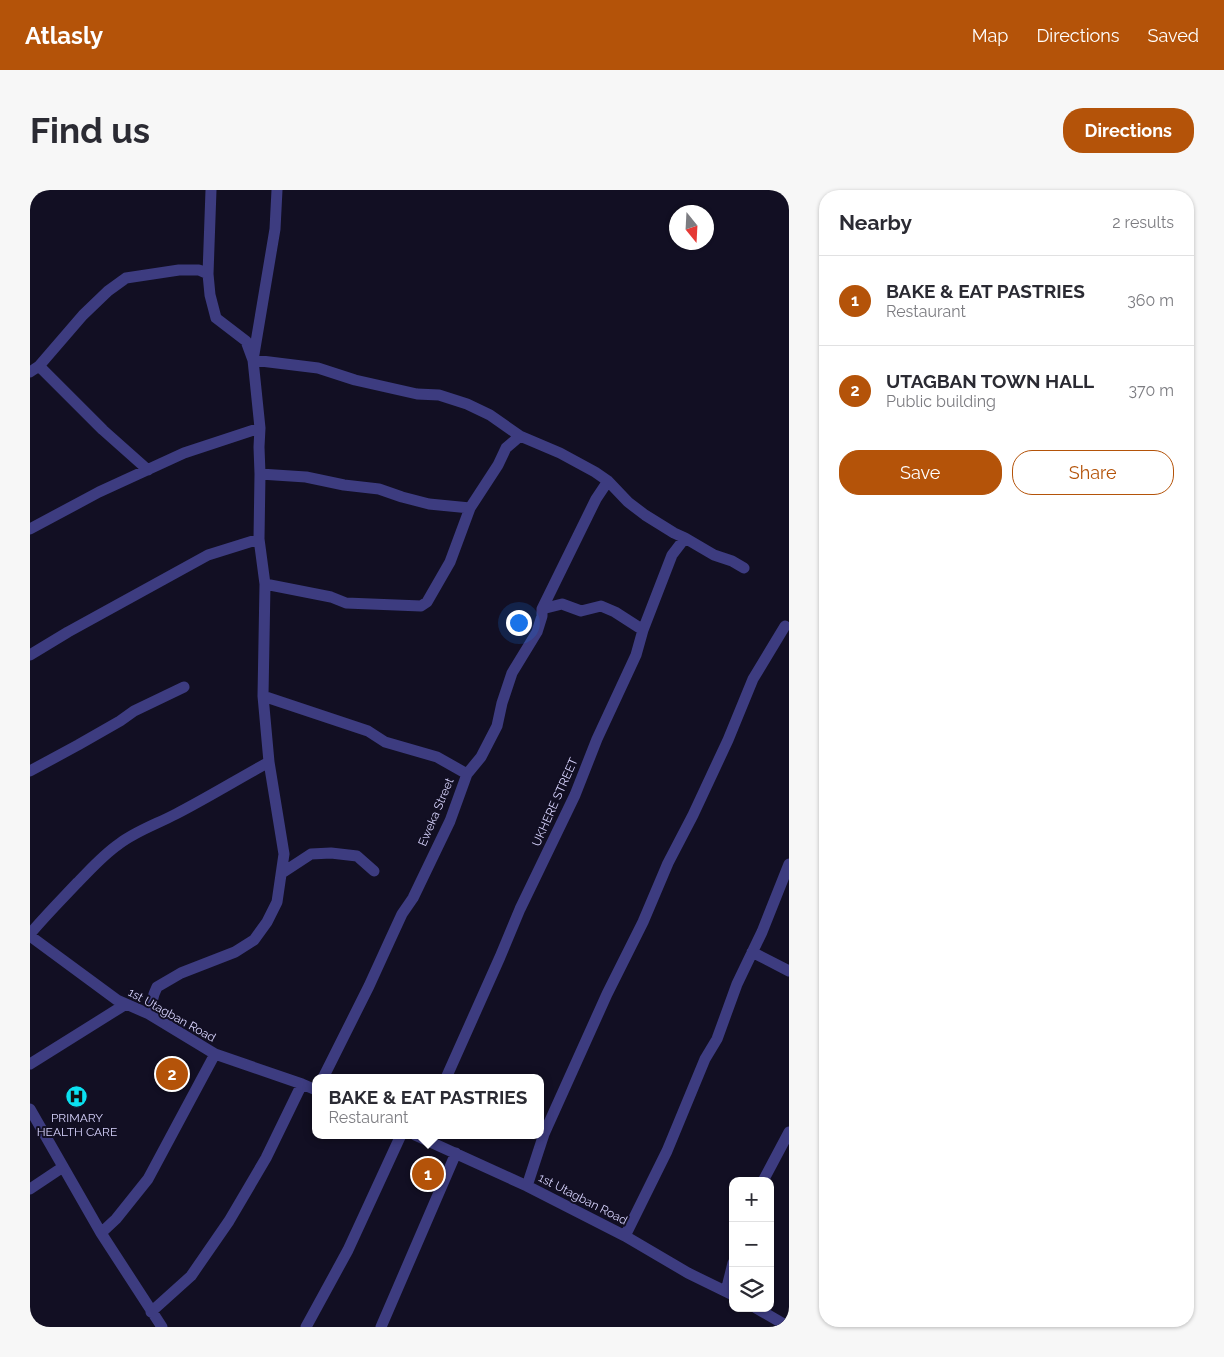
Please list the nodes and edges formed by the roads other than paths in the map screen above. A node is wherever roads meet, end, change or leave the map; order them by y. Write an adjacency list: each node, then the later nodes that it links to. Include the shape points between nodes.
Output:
1 (211, 190): 3 (street)
2 (277, 190): 4 (street, via 275,228)
3 (208, 274): 4 (street, via 216,318 246,341); 5 (street, via 200,270 179,270 126,278 83,315)
4 (253, 360): 6 (street); 7 (street, via 318,368 355,380 418,394 439,395 490,415)
5 (34, 369): 8 (street)
6 (260, 428): 8 (street, via 184,453); 9 (street)
7 (520, 436): 10 (street, via 560,453); 11 (street, via 506,448)
8 (148, 470): 12 (street)
9 (260, 474): 11 (street, via 306,477 379,489 429,504); 14 (street)
10 (608, 481): 13 (street, via 628,502); 17 (street, Eweka Street, via 596,498)
11 (470, 508): 16 (street, via 450,562 427,602 421,606 346,603 332,597)
12 (30, 529)
13 (685, 538): 15 (street); 19 (street, UKHERE STREET, via 672,555)
14 (259, 539): 16 (street); 20 (street, via 208,555)
15 (744, 568)
16 (265, 584): 22 (street)
17 (542, 609): 19 (street, via 562,604 581,611 601,606); 25 (street, Eweka Street, via 537,632 512,673 497,726 481,757)
18 (785, 626): 42 (street, via 753,679 701,799 668,863)
19 (643, 630): 37 (street, UKHERE STREET, via 636,655 597,738 575,796 520,909)
20 (30, 655)
21 (184, 688): 24 (street, via 134,711)
22 (263, 696): 23 (street); 25 (street, via 368,731 385,742 437,757)
23 (269, 762): 28 (street, via 284,854); 29 (street, via 119,843)
24 (30, 771)
25 (467, 774): 36 (street, Eweka Street, via 450,821)
26 (789, 864): 30 (street)
27 (374, 871): 28 (street, via 357,856 331,853 311,854)
28 (282, 873): 33 (street, via 277,902 254,940 234,952 181,972 157,987)
29 (30, 935): 32 (street, 1st Utagban Road)
30 (752, 952): 31 (street); 52 (street, via 717,1039 704,1059 666,1151)
31 (789, 971)
32 (126, 1004): 33 (street, 1st Utagban Road); 35 (street)
33 (149, 1014): 34 (street, 1st Utagban Road)
34 (215, 1054): 38 (street, 1st Utagban Road); 51 (street, via 148,1179)
35 (30, 1064)
36 (325, 1074)
37 (448, 1074)
38 (302, 1084): 39 (street, 1st Utagban Road); 54 (street, via 266,1158 229,1221 191,1276)
39 (312, 1088)
40 (30, 1109): 47 (street)
41 (789, 1132): 48 (street)
42 (544, 1134)
43 (399, 1139): 57 (street, via 348,1250)
44 (425, 1139): 46 (street, 1st Utagban Road)
45 (542, 1139): 49 (street)
46 (456, 1153): 49 (street, 1st Utagban Road); 58 (street)
47 (63, 1168): 50 (street); 51 (street)
48 (764, 1177)
49 (527, 1186): 52 (street, 1st Utagban Road)
50 (30, 1189)
51 (101, 1233): 54 (street)
52 (625, 1236): 53 (street, 1st Utagban Road)
53 (729, 1293)
54 (151, 1312): 56 (street)
55 (763, 1312): 59 (street)
56 (162, 1327)
57 (306, 1327)
58 (381, 1327)
59 (789, 1327)

